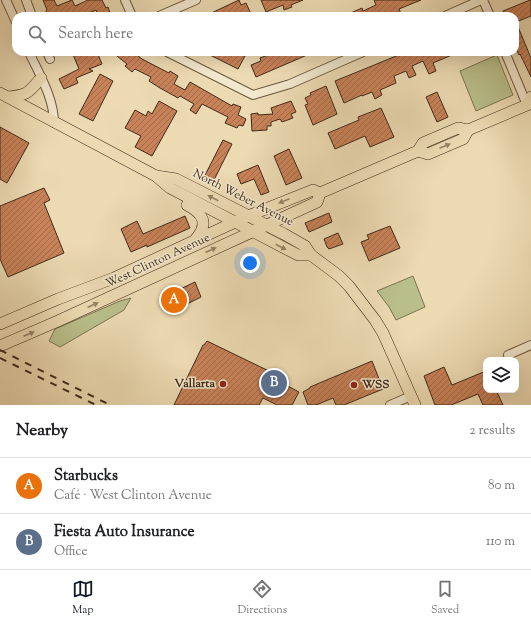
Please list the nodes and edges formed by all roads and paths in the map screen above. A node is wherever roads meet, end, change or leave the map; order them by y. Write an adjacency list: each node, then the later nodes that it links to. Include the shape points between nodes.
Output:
1 (6, 0): 11 (street)
2 (26, 0): 6 (street)
3 (125, 0): 7 (street)
4 (196, 0): 8 (street)
5 (482, 0): 9 (street); 10 (street)
6 (30, 12)
7 (130, 12)
8 (168, 12)
9 (454, 12)
10 (488, 12)
11 (12, 13)
12 (31, 56): 16 (street)
13 (175, 56): 14 (street, via 253,95 290,84)
14 (354, 56)
15 (507, 56): 18 (street)
16 (41, 78): 17 (main road, via 25,95); 19 (street, via 51,104)
17 (4, 95): 19 (main road, North Weber Avenue)
18 (530, 103): 22 (main road, West Clinton Avenue, via 468,130 458,128 423,143 418,151)
19 (54, 123): 20 (main road, North Weber Avenue)
20 (156, 176): 21 (main road, North Weber Avenue); 23 (main road, North Weber Avenue, one-way to 20, via 176,179)
21 (179, 193): 24 (main road, North Weber Avenue); 27 (main road, via 182,202 196,209 202,216 202,231)
22 (320, 193): 23 (main road, West Clinton Avenue, one-way to 23, via 313,190); 25 (main road, West Clinton Avenue, via 317,202)
23 (248, 216): 24 (main road, West Clinton Avenue); 25 (main road, North Weber Avenue)
24 (235, 221): 26 (main road, North Weber Avenue); 27 (main road, West Clinton Avenue)
25 (266, 225): 26 (main road, West Clinton Avenue); 28 (main road, North Weber Avenue, via 305,246)
26 (253, 231): 28 (main road, North Weber Avenue, one-way to 28, via 298,256); 31 (main road, West Clinton Avenue, one-way to 26)
27 (195, 240): 29 (main road, West Clinton Avenue, via 114,278)
28 (311, 255): 33 (main road, North Weber Avenue, via 339,276 365,305 384,333)
29 (0, 324)
30 (531, 345): 32 (street)
31 (0, 346)
32 (508, 355)
33 (413, 400): 34 (street)
34 (390, 405)

